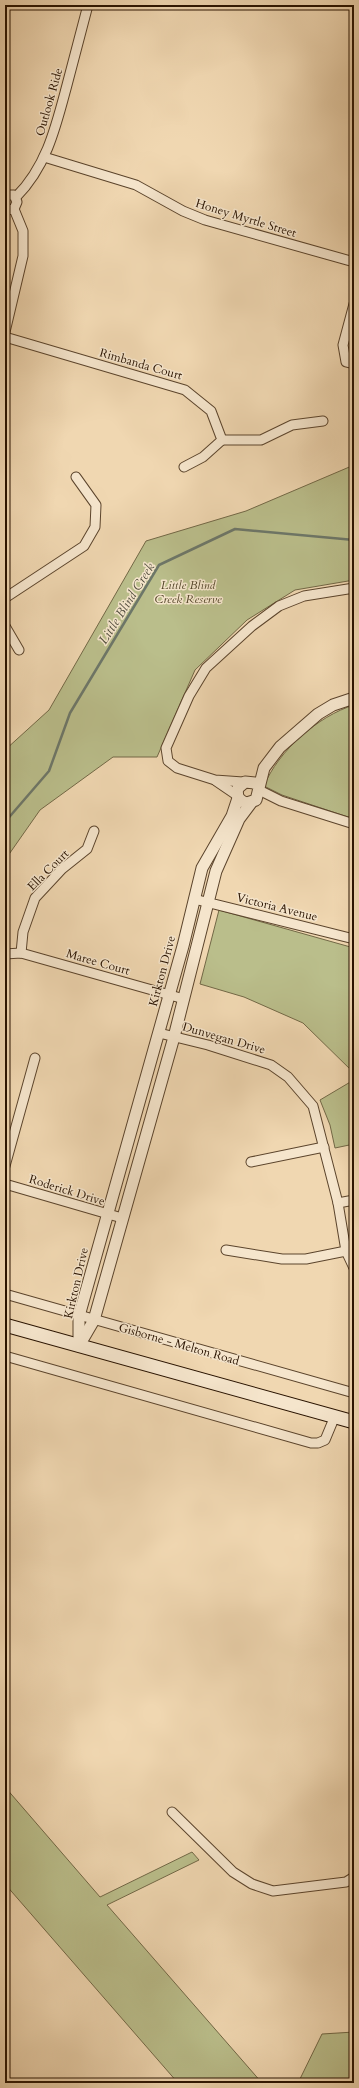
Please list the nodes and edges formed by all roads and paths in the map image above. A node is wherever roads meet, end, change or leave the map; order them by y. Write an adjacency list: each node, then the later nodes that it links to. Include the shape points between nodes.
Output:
1 (88, 5): 2 (street, Outlook Ride, via 54,136)
2 (44, 157): 4 (street, Outlook Ride, via 25,188); 6 (street, Honey Myrtle Street, via 136,184 183,211 205,220)
3 (5, 194): 4 (street)
4 (16, 197): 5 (street, via 18,202)
5 (10, 210): 8 (street, via 23,231 23,256)
6 (354, 262)
7 (354, 304): 10 (street, via 343,345 346,362)
8 (5, 332)
9 (5, 337): 12 (street, Rimbanda Court, via 185,390 211,411)
10 (354, 364)
11 (323, 422): 12 (street, via 292,426 261,440)
12 (222, 440): 13 (street, via 203,457)
13 (184, 467)
14 (76, 477): 16 (street, via 96,505 95,527 84,546)
15 (354, 588): 21 (street, via 304,596 279,606 252,626 206,668 189,696 166,753 168,761 177,768)
16 (5, 598)
17 (5, 626): 18 (street)
18 (19, 650)
19 (354, 698): 20 (street, via 333,704 307,723 280,747)
20 (264, 768): 22 (street); 23 (street)
21 (215, 780): 22 (street); 24 (street)
22 (244, 782): 23 (street, via 255,783); 24 (street, via 238,788)
23 (259, 789): 25 (street); 26 (street, via 258,797)
24 (238, 797): 26 (street, via 244,803); 29 (street, Kirkton Drive, via 232,816 202,868)
25 (281, 801): 26 (street); 27 (street)
26 (252, 803): 30 (street, Kirkton Drive, via 239,819 223,854)
27 (354, 824)
28 (94, 832): 32 (street, Ella Court, via 87,849 62,869 35,898 23,932)
29 (194, 899): 30 (street, Victoria Avenue); 34 (street, Kirkton Drive)
30 (208, 903): 31 (street, Victoria Avenue); 35 (street, Kirkton Drive)
31 (354, 939)
32 (21, 953): 33 (street, Maree Court); 34 (street, Maree Court)
33 (5, 954)
34 (169, 994): 35 (street, Maree Court); 36 (street, Kirkton Drive)
35 (184, 998): 37 (street, Kirkton Drive)
36 (159, 1033): 37 (street, Dunvegan Drive); 45 (street, Kirkton Drive)
37 (174, 1037): 39 (street, Dunvegan Drive, via 271,1065 288,1078 313,1106); 46 (street, Kirkton Drive)
38 (35, 1058): 41 (street)
39 (324, 1147): 40 (street); 44 (street, Dunvegan Drive)
40 (251, 1162)
41 (5, 1166)
42 (5, 1184): 45 (street, Roderick Drive)
43 (354, 1200): 44 (street)
44 (338, 1203): 48 (street, Dunvegan Drive)
45 (107, 1214): 46 (street, Roderick Drive); 51 (street, Kirkton Drive)
46 (122, 1218): 52 (street, Kirkton Drive)
47 (226, 1250): 48 (street, via 282,1259 306,1259)
48 (346, 1251): 49 (street, Dunvegan Drive)
49 (354, 1268)
50 (5, 1294): 51 (street, Gisborne - Melton Road)
51 (80, 1316): 52 (street, Gisborne - Melton Road); 54 (street, Kirkton Drive)
52 (94, 1320): 54 (street, Kirkton Drive); 56 (street, Gisborne - Melton Road)
53 (5, 1325): 54 (main road)
54 (79, 1346): 57 (main road)
55 (5, 1356): 57 (street, via 311,1443 325,1440)
56 (354, 1393)
57 (335, 1416): 58 (main road)
58 (354, 1422)
59 (172, 1812): 60 (street, via 234,1872 252,1884 273,1891 346,1882)
60 (354, 1877)

